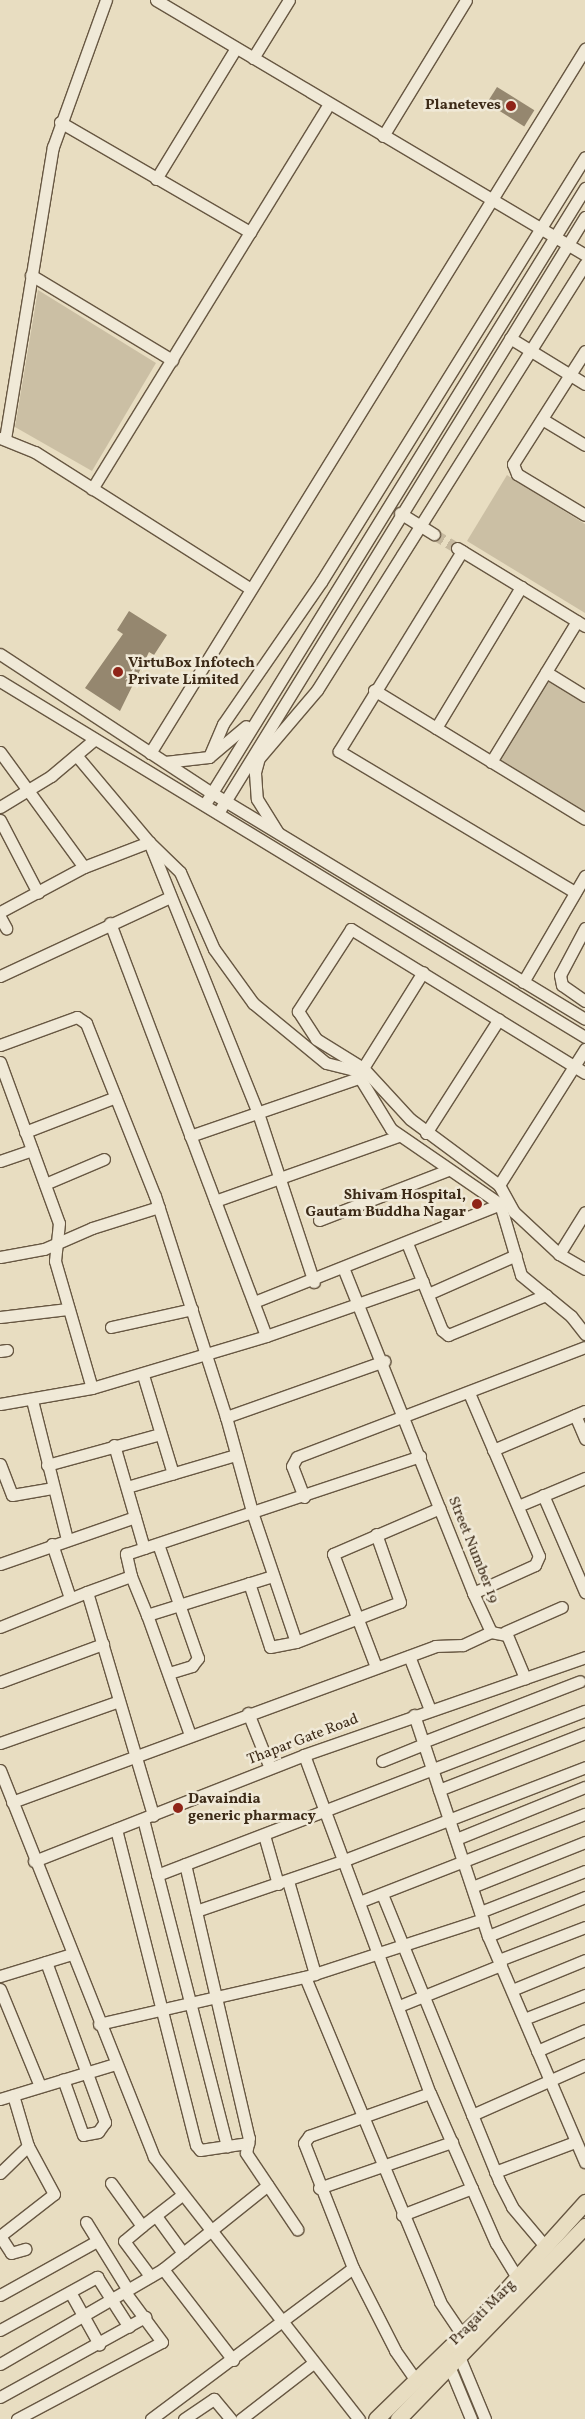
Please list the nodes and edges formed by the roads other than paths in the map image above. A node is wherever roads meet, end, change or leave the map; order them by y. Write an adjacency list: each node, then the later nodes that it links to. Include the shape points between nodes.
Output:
1 (106, 0): 9 (street)
2 (156, 0): 5 (street)
3 (289, 0): 7 (street)
4 (466, 0): 10 (street)
5 (236, 48): 7 (street); 12 (street)
6 (585, 49): 14 (street)
7 (253, 58): 8 (street)
8 (329, 104): 10 (street); 17 (street)
9 (60, 122): 12 (street); 22 (street)
10 (383, 136): 14 (street)
11 (585, 157): 16 (street)
12 (156, 179): 17 (street)
13 (585, 188): 18 (street)
14 (491, 200): 16 (street); 38 (street)
15 (585, 217): 19 (street)
16 (540, 229): 18 (street); 52 (street, via 321,582 223,724)
17 (250, 232): 26 (street)
18 (554, 238): 19 (street); 45 (street)
19 (567, 246): 20 (street); 23 (street)
20 (585, 255)
21 (585, 264): 24 (street)
22 (31, 275): 26 (street); 30 (street)
23 (510, 338): 24 (street); 33 (street)
24 (529, 349): 27 (street); 35 (street)
25 (585, 351): 27 (street)
26 (172, 360): 32 (street)
27 (570, 375): 28 (street); 29 (street)
28 (585, 384)
29 (542, 418): 31 (street); 34 (street, via 514,470)
30 (3, 439): 32 (street)
31 (585, 445)
32 (92, 489): 38 (street)
33 (400, 513): 35 (street); 46 (street)
34 (585, 515)
35 (420, 526): 36 (street); 53 (street, via 317,690)
36 (434, 534)
37 (521, 587): 39 (street); 43 (street, via 460,549); 47 (street)
38 (249, 588): 50 (street)
39 (581, 624): 41 (street)
40 (0, 654): 50 (street)
41 (546, 672): 44 (street); 55 (street)
42 (0, 681): 48 (street)
43 (374, 690): 47 (street); 68 (street, via 339,744 344,757)
44 (585, 696)
45 (254, 719): 52 (street); 57 (street)
46 (268, 726): 53 (street); 58 (street)
47 (436, 728): 55 (street)
48 (95, 739): 51 (street); 59 (street)
49 (0, 752): 56 (street)
50 (150, 752): 54 (street)
51 (76, 756): 56 (street); 65 (street)
52 (209, 757): 54 (street)
53 (260, 757): 64 (street, via 257,800)
54 (165, 762): 57 (street)
55 (491, 762): 62 (street)
56 (27, 792): 60 (street); 66 (street)
57 (212, 793): 58 (street); 59 (street)
58 (225, 801): 61 (street); 64 (street)
59 (205, 804): 61 (street)
60 (0, 807)
61 (218, 813): 81 (street)
62 (585, 819)
63 (0, 820): 69 (street)
64 (280, 834): 78 (street)
65 (149, 842): 66 (street); 70 (street); 89 (street, via 180,872 214,949 252,1003 326,1063)
66 (84, 867): 69 (street)
67 (585, 876): 68 (street)
68 (575, 892): 78 (street)
69 (38, 893): 71 (street)
70 (170, 897): 73 (street); 93 (street)
71 (0, 912)
72 (0, 917): 74 (street)
73 (110, 924): 77 (street); 96 (street)
74 (6, 928)
75 (585, 928): 80 (street, via 560,975 562,985)
76 (423, 972): 82 (street); 89 (street); 89 (street, via 357,931 343,935 298,1011 316,1039)
77 (0, 976)
78 (523, 982): 79 (street)
79 (544, 994): 81 (street); 83 (street)
80 (585, 1001)
81 (536, 1007): 84 (street)
82 (499, 1019): 88 (street); 95 (street)
83 (585, 1019)
84 (585, 1037)
85 (0, 1045): 92 (street, via 82,1018)
86 (585, 1049): 88 (street)
87 (0, 1062): 91 (street)
88 (573, 1065): 90 (street); 104 (street)
89 (361, 1073): 93 (street); 95 (street); 97 (street, via 375,1109)
90 (585, 1073)
91 (2, 1074): 94 (street)
92 (116, 1097): 94 (street); 107 (street)
93 (258, 1114): 96 (street); 102 (street)
94 (25, 1132): 98 (street)
95 (426, 1133): 104 (street)
96 (190, 1136): 105 (street)
97 (399, 1136): 101 (street); 102 (street)
98 (32, 1150): 100 (street); 103 (street)
99 (104, 1160): 103 (street)
100 (0, 1161)
101 (448, 1170): 106 (street); 109 (street)
102 (279, 1180): 105 (street); 118 (street)
103 (45, 1184): 111 (street, via 59,1223)
104 (499, 1185): 112 (street, via 514,1212)
105 (215, 1201): 121 (street)
106 (500, 1204): 110 (street); 113 (street)
107 (159, 1207): 111 (street, via 92,1228); 124 (street)
108 (585, 1212): 112 (street)
109 (318, 1220)
110 (407, 1243): 116 (street); 117 (street)
111 (57, 1245): 114 (street); 123 (street, via 55,1261)
112 (559, 1254): 115 (street)
113 (516, 1256): 119 (street); 120 (street, via 521,1275)
114 (0, 1257)
115 (585, 1269)
116 (344, 1270): 118 (street); 122 (street, Street Number 19)
117 (423, 1281): 119 (street); 122 (street)
118 (314, 1282): 121 (street)
119 (428, 1294): 120 (street, via 442,1330 448,1335)
120 (546, 1294): 127 (street)
121 (254, 1302): 128 (street)
122 (359, 1304): 128 (street); 131 (street, Street Number 19)
123 (68, 1309): 125 (street); 133 (street)
124 (192, 1309): 126 (street); 130 (street)
125 (0, 1317)
126 (111, 1327)
127 (585, 1334)
128 (266, 1336): 130 (street)
129 (585, 1347): 134 (street)
130 (206, 1354): 132 (street); 138 (street)
131 (384, 1362): 138 (street); 139 (street, Street Number 19)
132 (143, 1375): 133 (street); 140 (street)
133 (92, 1388): 135 (street)
134 (469, 1393): 139 (street); 143 (street)
135 (32, 1400): 136 (street); 147 (street)
136 (0, 1404)
137 (580, 1413): 141 (street); 143 (street)
138 (226, 1417): 144 (street)
139 (406, 1417): 145 (street, Street Number 19); 153 (street, via 297,1457 292,1466)
140 (160, 1434): 142 (street); 148 (street)
141 (585, 1439)
142 (114, 1445): 147 (street); 150 (street)
143 (493, 1450): 154 (street)
144 (236, 1455): 148 (street); 156 (street)
145 (420, 1456): 153 (street); 155 (street, Street Number 19)
146 (0, 1464): 151 (street, via 12,1495)
147 (47, 1465): 151 (street)
148 (173, 1474): 150 (street)
149 (584, 1482): 152 (street)
150 (127, 1487): 157 (street)
151 (53, 1488): 159 (street)
152 (543, 1495): 154 (street); 168 (street)
153 (304, 1497): 156 (street)
154 (518, 1506): 169 (street, via 539,1562)
155 (440, 1508): 158 (street); 169 (street, Street Number 19)
156 (253, 1515): 161 (street); 165 (street)
157 (136, 1517): 159 (street); 162 (street)
158 (376, 1534): 174 (street, via 333,1554); 174 (street, via 400,1602)
159 (67, 1539): 160 (street)
160 (52, 1544): 163 (street); 170 (street)
161 (158, 1544): 162 (street); 171 (street)
162 (144, 1548): 164 (street, via 126,1554)
163 (0, 1564)
164 (131, 1576): 167 (street); 173 (street)
165 (273, 1576): 166 (street); 178 (street)
166 (249, 1583): 171 (street); 178 (street, via 270,1647)
167 (87, 1592): 170 (street); 179 (street)
168 (585, 1592)
169 (473, 1594): 176 (street, Street Number 19)
170 (70, 1598): 175 (street)
171 (179, 1606): 173 (street); 184 (street, via 198,1658 192,1666)
172 (562, 1607): 177 (street)
173 (147, 1615): 184 (street)
174 (356, 1621): 178 (street); 183 (street)
175 (0, 1627)
176 (492, 1632): 177 (street); 180 (street, via 463,1644 441,1644)
177 (504, 1632): 185 (street)
178 (296, 1642)
179 (103, 1644): 186 (street); 188 (street)
180 (409, 1656): 183 (street); 189 (street)
181 (585, 1657): 182 (street, Thapar Gate Road)
182 (573, 1662): 185 (street, Thapar Gate Road); 187 (street)
183 (376, 1667): 191 (street)
184 (169, 1673): 194 (street)
185 (525, 1678): 189 (street, Thapar Gate Road)
186 (0, 1682)
187 (583, 1685): 196 (street)
188 (119, 1701): 195 (street); 198 (street)
189 (430, 1710): 192 (street, Thapar Gate Road)
190 (585, 1711): 203 (street)
191 (248, 1713): 194 (street); 201 (street)
192 (414, 1715): 196 (street); 197 (street, Thapar Gate Road)
193 (585, 1733): 205 (street)
194 (190, 1735): 198 (street)
195 (0, 1743)
196 (424, 1743): 199 (street); 203 (street)
197 (304, 1755): 201 (street, Thapar Gate Road); 207 (street)
198 (135, 1757): 206 (street); 209 (street)
199 (382, 1761)
200 (585, 1767): 210 (street)
201 (270, 1768): 209 (street, Thapar Gate Road)
202 (0, 1770): 206 (street)
203 (432, 1770): 205 (street); 207 (street)
204 (585, 1787): 213 (street)
205 (439, 1790): 210 (street)
206 (12, 1802): 215 (street)
207 (324, 1813): 212 (street); 216 (street)
208 (585, 1814): 217 (street)
209 (148, 1817): 211 (street, Thapar Gate Road); 220 (street)
210 (450, 1818): 213 (street); 216 (street)
211 (116, 1829): 215 (street, Thapar Gate Road); 245 (street)
212 (264, 1835): 218 (street); 221 (street)
213 (456, 1839): 217 (street)
214 (585, 1842): 222 (street)
215 (34, 1861): 231 (street)
216 (342, 1861): 221 (street); 225 (street)
217 (464, 1863): 222 (street); 223 (street)
218 (185, 1864): 220 (street); 226 (street)
219 (585, 1871): 227 (street)
220 (157, 1874): 243 (street)
221 (283, 1883): 226 (street); 237 (street)
222 (472, 1887): 227 (street)
223 (382, 1894): 225 (street); 230 (street)
224 (585, 1897): 229 (street)
225 (358, 1902): 232 (street)
226 (196, 1910): 240 (street)
227 (481, 1915): 229 (street); 230 (street)
228 (585, 1927): 235 (street)
229 (488, 1936): 235 (street)
230 (402, 1947): 232 (street); 242 (street)
231 (72, 1954): 234 (street); 247 (street)
232 (377, 1955): 237 (street); 244 (street)
233 (585, 1960): 239 (street)
234 (46, 1962): 236 (street); 252 (street)
235 (500, 1962): 239 (street); 242 (street)
236 (0, 1976)
237 (310, 1976): 240 (street); 260 (street)
238 (0, 1989): 255 (street)
239 (512, 1990): 246 (street)
240 (217, 1995): 243 (street); 262 (street)
241 (585, 1995): 246 (street)
242 (422, 1996): 244 (street); 259 (street)
243 (189, 2002): 245 (street); 264 (street)
244 (399, 2006): 256 (street)
245 (160, 2010): 247 (street); 264 (street, via 196,2145 200,2150)
246 (524, 2019): 249 (street)
247 (99, 2024): 250 (street)
248 (585, 2030): 249 (street)
249 (537, 2051): 254 (street)
250 (115, 2064): 252 (street); 274 (street, via 154,2157)
251 (585, 2065): 254 (street)
252 (86, 2072): 253 (street); 253 (street, via 105,2122 93,2134 81,2131)
253 (64, 2079): 255 (street)
254 (550, 2081): 259 (street); 265 (street)
255 (40, 2086): 257 (street)
256 (430, 2093): 260 (street); 261 (street)
257 (13, 2095): 258 (street); 263 (street)
258 (0, 2099)
259 (472, 2115): 268 (street)
260 (360, 2117): 267 (street); 272 (street, via 305,2138)
261 (452, 2142): 267 (street); 273 (street)
262 (248, 2143): 264 (street); 271 (street, via 247,2157)
263 (28, 2146): 269 (street); 283 (street, via 53,2196)
264 (227, 2146)
265 (580, 2146): 266 (street); 268 (street)
266 (585, 2162)
267 (382, 2166): 272 (street); 276 (street)
268 (495, 2172): 285 (street, via 512,2207)
269 (0, 2173)
270 (111, 2183): 279 (street)
271 (268, 2185): 281 (street); 282 (street)
272 (319, 2188): 289 (street)
273 (472, 2188): 276 (street); 292 (street, via 496,2243)
274 (182, 2195): 277 (street); 282 (street)
275 (585, 2202): 285 (main road, Pragati Marg)
276 (402, 2215): 302 (street, via 440,2302)
277 (156, 2216): 279 (street); 288 (street)
278 (86, 2222): 284 (street)
279 (142, 2226): 291 (street, via 124,2241)
280 (585, 2226): 305 (main road, Pragati Marg)
281 (297, 2230)
282 (212, 2232): 288 (street); 299 (street)
283 (0, 2236): 286 (street)
284 (97, 2242): 293 (street); 295 (street)
285 (545, 2246): 292 (main road, Pragati Marg)
286 (3, 2249): 287 (street, via 15,2254)
287 (25, 2249)
288 (183, 2253): 290 (street)
289 (353, 2268): 299 (street); 308 (street, via 395,2350)
290 (163, 2269): 291 (street); 304 (street)
291 (150, 2276): 293 (street)
292 (518, 2279): 302 (main road, Pragati Marg)
293 (126, 2291): 296 (street); 297 (street)
294 (70, 2292): 296 (street, via 97,2277); 298 (street); 301 (street)
295 (0, 2295)
296 (112, 2300): 298 (street); 300 (street)
297 (145, 2317): 300 (street); 310 (street, via 162,2337 160,2344)
298 (84, 2318): 303 (street); 306 (street)
299 (282, 2321): 304 (street); 307 (street)
300 (129, 2327): 303 (street)
301 (0, 2330)
302 (453, 2343): 305 (street); 308 (main road, Pragati Marg)
303 (99, 2344): 309 (street)
304 (233, 2360): 311 (street)
305 (455, 2362): 317 (main road, Pragati Marg); 318 (street); 319 (street)
306 (0, 2364)
307 (312, 2364): 314 (street); 315 (street)
308 (416, 2378): 316 (main road, Pragati Marg)
309 (0, 2397)
310 (17, 2419)
311 (151, 2419)
312 (184, 2419): 313 (street, via 214,2398)
313 (231, 2419)
314 (241, 2419)
315 (359, 2419)
316 (376, 2419)
317 (398, 2419)
318 (471, 2419)
319 (485, 2419)

